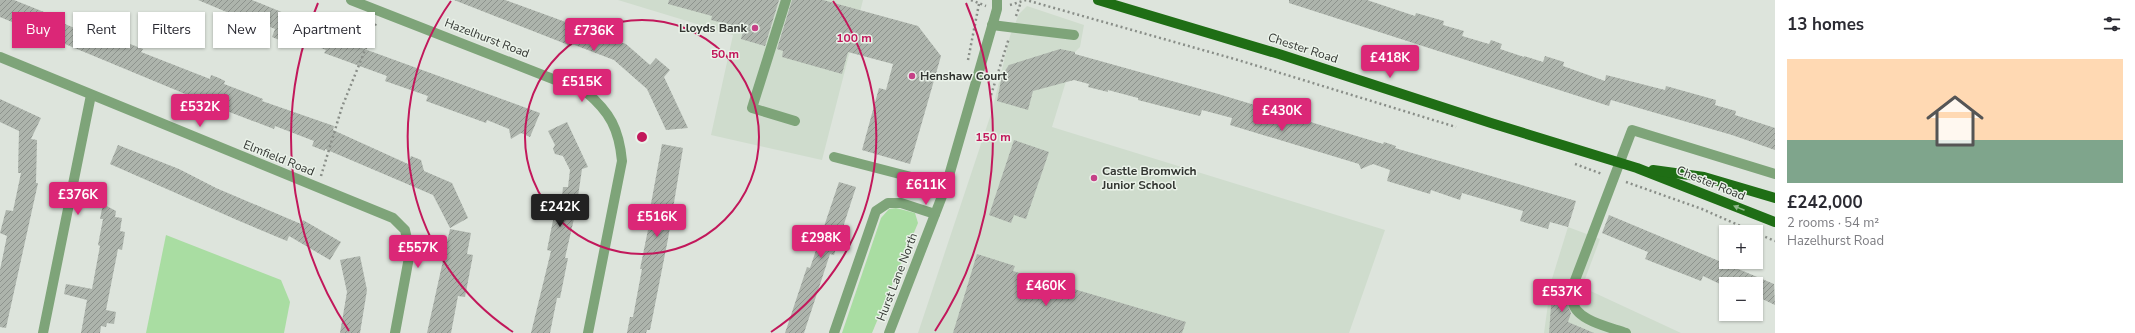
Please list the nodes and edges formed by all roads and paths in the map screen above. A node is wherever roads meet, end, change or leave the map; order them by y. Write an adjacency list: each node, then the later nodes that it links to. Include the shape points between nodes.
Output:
1 (351, 0): 6 (street, Hazelhurst Road)
2 (786, 0): 18 (street, via 752,108)
3 (970, 0): 8 (path)
4 (1026, 0): 7 (path); 19 (path, via 1238,60)
5 (1098, 0): 22 (main road, Chester Road, via 1279,54)
6 (364, 2): 10 (street, Hazelhurst Road)
7 (1021, 2): 9 (path); 12 (path)
8 (979, 4): 9 (path); 15 (path)
9 (997, 5): 11 (street, Hurst Lane North)
10 (380, 11): 27 (path, via 342,107); 36 (street, Hazelhurst Road, via 586,92 608,114 616,129 622,161)
11 (992, 25): 12 (street); 26 (street, Hurst Lane North)
12 (1012, 28): 13 (street); 17 (path)
13 (1074, 35)
14 (0, 57): 16 (street, Elmfield Road)
15 (967, 63)
16 (91, 95): 27 (street, Elmfield Road); 34 (street)
17 (991, 95)
18 (795, 121)
19 (1459, 128)
20 (834, 156): 26 (street)
21 (1572, 163): 25 (path)
22 (1620, 163): 23 (main road, Chester Road); 24 (street, via 1632,130); 25 (street)
23 (1637, 168): 28 (main road, Chester Road, via 1704,177); 30 (main road, Chester Road, one-way to 23)
24 (1775, 174)
25 (1614, 178): 31 (path); 39 (street, via 1574,284 1572,300 1582,316)
26 (946, 186): 29 (street, Hurst Lane North)
27 (318, 188): 35 (street, Elmfield Road, via 393,218 405,230 410,252)
28 (1775, 198)
29 (935, 214): 37 (street, via 901,203 888,203 876,211); 38 (street, Hurst Lane North)
30 (1775, 222)
31 (1739, 225)
32 (1763, 236): 33 (path)
33 (1775, 241)
34 (43, 333)
35 (395, 333)
36 (588, 333)
37 (834, 333)
38 (889, 333)
39 (1626, 333)

